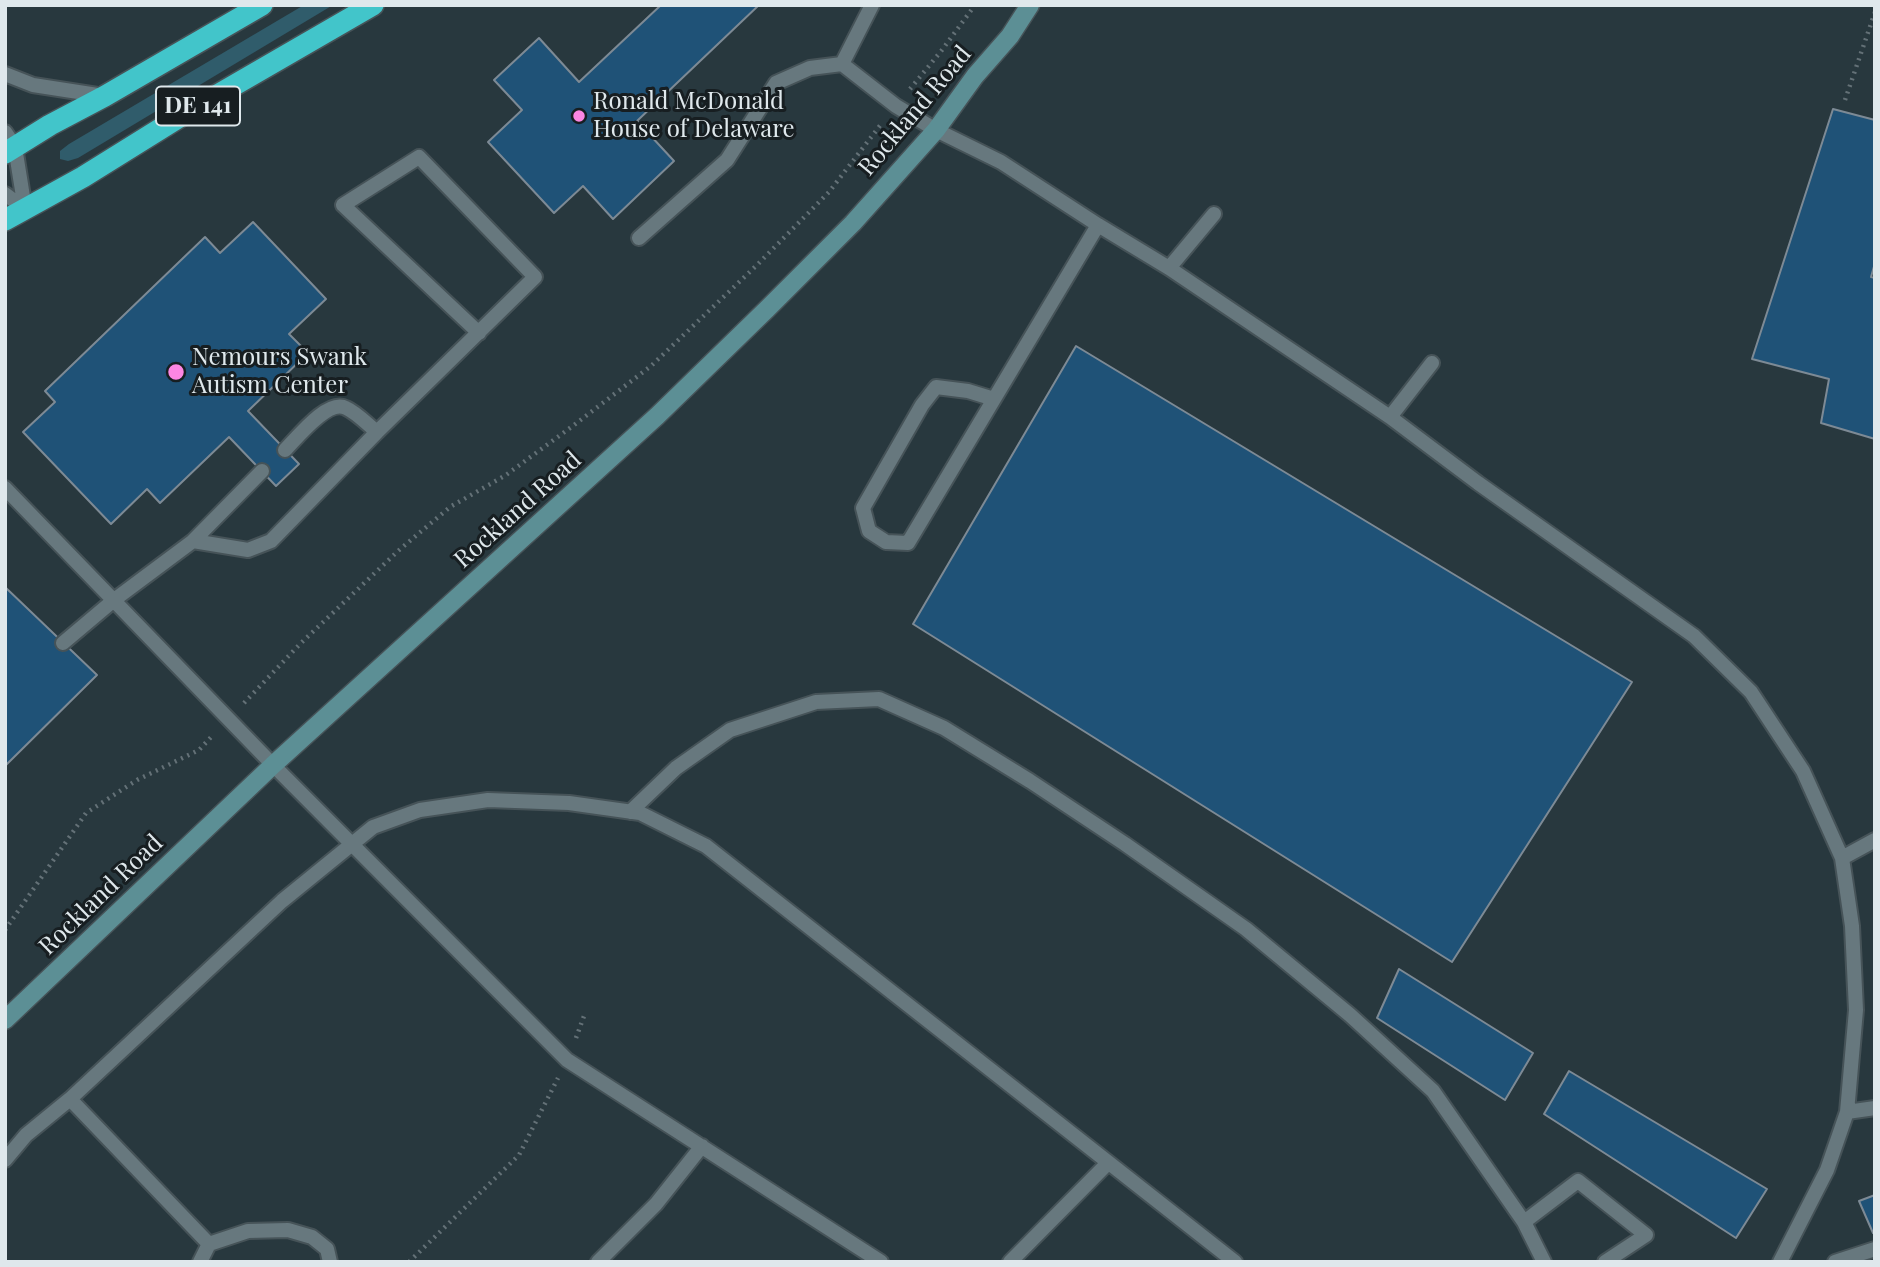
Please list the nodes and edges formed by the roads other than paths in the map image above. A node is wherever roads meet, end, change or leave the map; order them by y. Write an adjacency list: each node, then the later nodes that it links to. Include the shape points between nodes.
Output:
1 (262, 5): 7 (highway, DE 141)
2 (373, 5): 11 (highway, DE 141)
3 (873, 5): 5 (lane)
4 (1030, 5): 8 (street, Rockland Road)
5 (842, 64): 8 (lane); 15 (lane, via 810,68 776,83 727,160)
6 (5, 74): 7 (lane, via 33,85)
7 (105, 96): 9 (highway, DE 141)
8 (936, 131): 14 (lane, via 1001,162); 28 (street, Rockland Road, via 853,223 657,416)
9 (8, 144): 11 (lane)
10 (5, 194): 11 (lane)
11 (25, 209): 13 (highway, DE 141)
12 (1214, 215): 16 (lane)
13 (5, 220)
14 (1098, 225): 16 (lane); 19 (lane)
15 (639, 238)
16 (1169, 268): 20 (lane)
17 (479, 333): 17 (lane, via 535,277 419,157 343,205); 21 (lane)
18 (1432, 363): 20 (lane)
19 (994, 399): 19 (lane, via 936,387 863,508 869,531 886,542 908,543)
20 (1390, 417): 32 (lane, via 1694,636 1751,692 1802,771)
21 (377, 432): 22 (lane, via 336,405); 25 (lane, via 271,541 248,550)
22 (285, 450)
23 (262, 471): 25 (lane)
24 (5, 488): 26 (lane)
25 (193, 541): 26 (lane)
26 (114, 600): 27 (lane); 28 (lane)
27 (63, 643)
28 (272, 765): 31 (lane); 33 (street, Rockland Road)
29 (630, 812): 31 (lane, via 569,803 488,800 420,810 373,827); 39 (lane, via 706,846); 40 (lane, via 676,768 730,730 816,702 879,699 933,723 1158,867 1246,929 1350,1015 1433,1091)
30 (1875, 840): 32 (lane)
31 (351, 844): 34 (lane, via 282,901); 37 (lane, via 567,1060)
32 (1842, 858): 36 (lane, via 1852,926 1856,1010)
33 (5, 1020)
34 (70, 1099): 38 (lane, via 26,1135); 41 (lane)
35 (1875, 1108): 36 (lane)
36 (1847, 1112): 51 (lane, via 1827,1170)
37 (702, 1146): 45 (lane, via 656,1204); 46 (lane)
38 (5, 1160)
39 (1108, 1163): 47 (lane); 48 (lane)
40 (1524, 1222): 49 (lane); 50 (lane, via 1578,1181 1646,1235)
41 (209, 1244): 43 (lane); 44 (lane, via 248,1231 288,1230 312,1237 327,1249)
42 (1875, 1249): 52 (lane)
43 (200, 1262)
44 (330, 1262)
45 (598, 1262)
46 (881, 1262)
47 (1010, 1262)
48 (1235, 1262)
49 (1545, 1262)
50 (1605, 1262)
51 (1780, 1262)
52 (1835, 1262)

